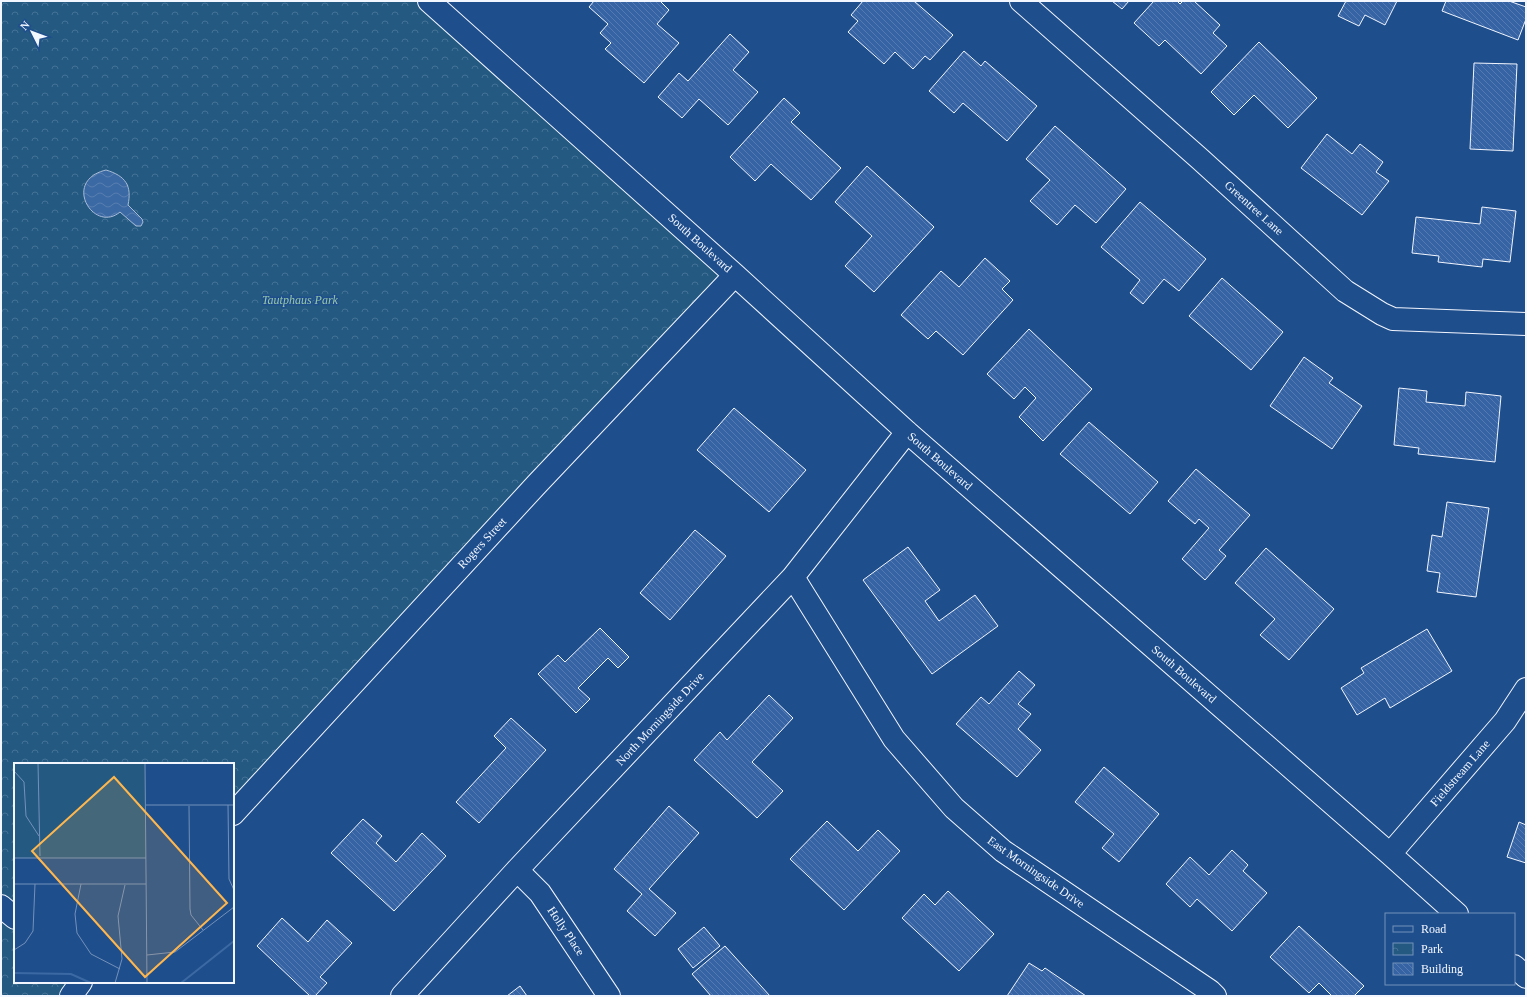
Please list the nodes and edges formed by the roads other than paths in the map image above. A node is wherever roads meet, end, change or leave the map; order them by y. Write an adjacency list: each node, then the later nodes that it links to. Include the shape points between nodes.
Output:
1 (429, 1): 3 (street, South Boulevard)
2 (1021, 1): 4 (street, Greentree Lane, via 1200,158 1345,291 1393,319)
3 (735, 275): 5 (street, South Boulevard); 8 (street, Rogers Street, via 537,484)
4 (1526, 324)
5 (907, 432): 6 (street, North Morningside Drive); 9 (street, South Boulevard)
6 (793, 577): 10 (street, North Morningside Drive); 20 (street, East Morningside Drive, via 894,738 954,808 1003,851)
7 (1526, 689): 9 (street, Fieldstream Lane, via 1505,721)
8 (234, 813)
9 (1390, 854): 12 (street, South Boulevard)
10 (517, 870): 18 (street, North Morningside Drive); 19 (street, Holly Place, via 540,893)
11 (1, 906): 13 (street)
12 (1456, 913)
13 (14, 917)
14 (1515, 967): 15 (street)
15 (1526, 977)
16 (80, 983): 17 (street)
17 (71, 996)
18 (402, 996)
19 (609, 996)
20 (1215, 996)

